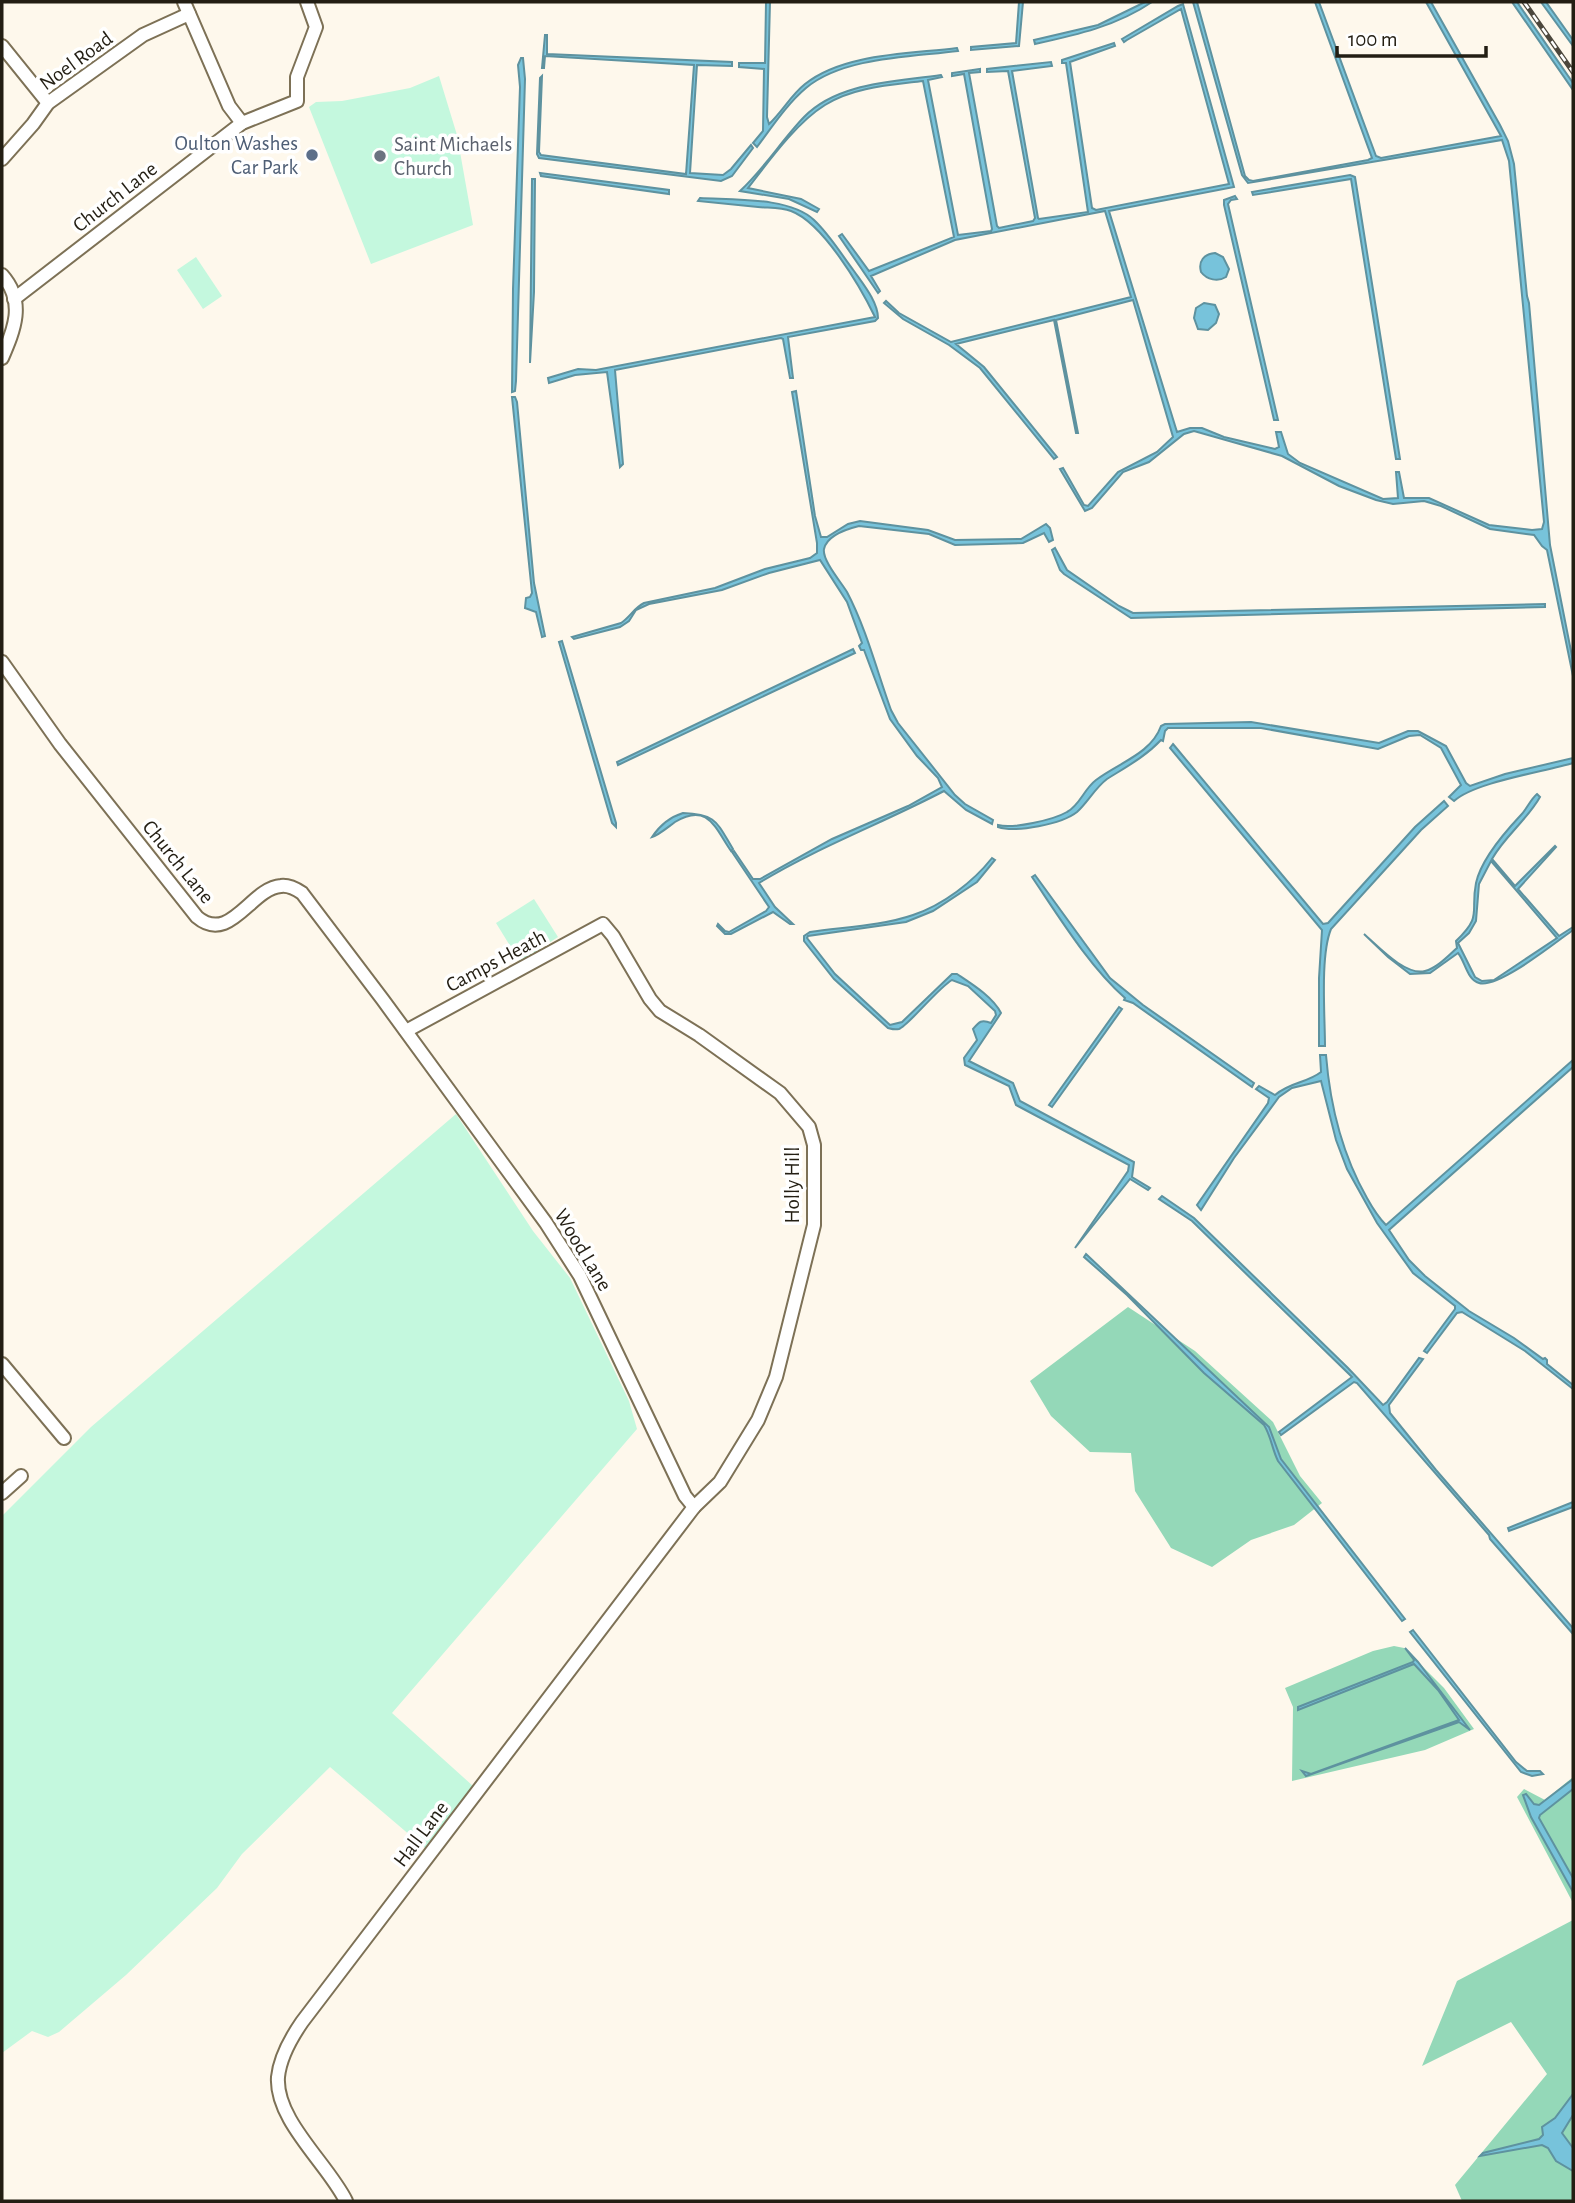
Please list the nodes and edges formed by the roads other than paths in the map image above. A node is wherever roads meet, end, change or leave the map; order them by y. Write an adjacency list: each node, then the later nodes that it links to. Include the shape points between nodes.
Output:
1 (307, 2): 5 (street, Church Lane, via 316,27 298,77 297,101)
2 (186, 8): 4 (street, Noel Road); 5 (street, via 229,106)
3 (2, 46): 4 (street)
4 (48, 103): 6 (street, Noel Road)
5 (242, 123): 8 (street, Church Lane)
6 (2, 159)
7 (2, 275): 8 (street)
8 (14, 299): 9 (street, via 17,320)
9 (2, 358)
10 (2, 662): 12 (street, Church Lane, via 60,744 197,917 214,926 271,889 291,887 302,893)
11 (603, 924): 12 (street, Camps Heath); 17 (street, Holly Hill, via 660,1011 780,1093 809,1127 814,1145 814,1225 776,1377 758,1420 720,1482)
12 (406, 1031): 17 (street, Wood Lane, via 580,1276)
13 (3, 1370): 14 (street)
14 (64, 1438)
15 (21, 1476): 16 (street)
16 (2, 1493)
17 (694, 1507): 18 (street, Hall Lane, via 287,2046 278,2077 281,2099)
18 (346, 2201)

